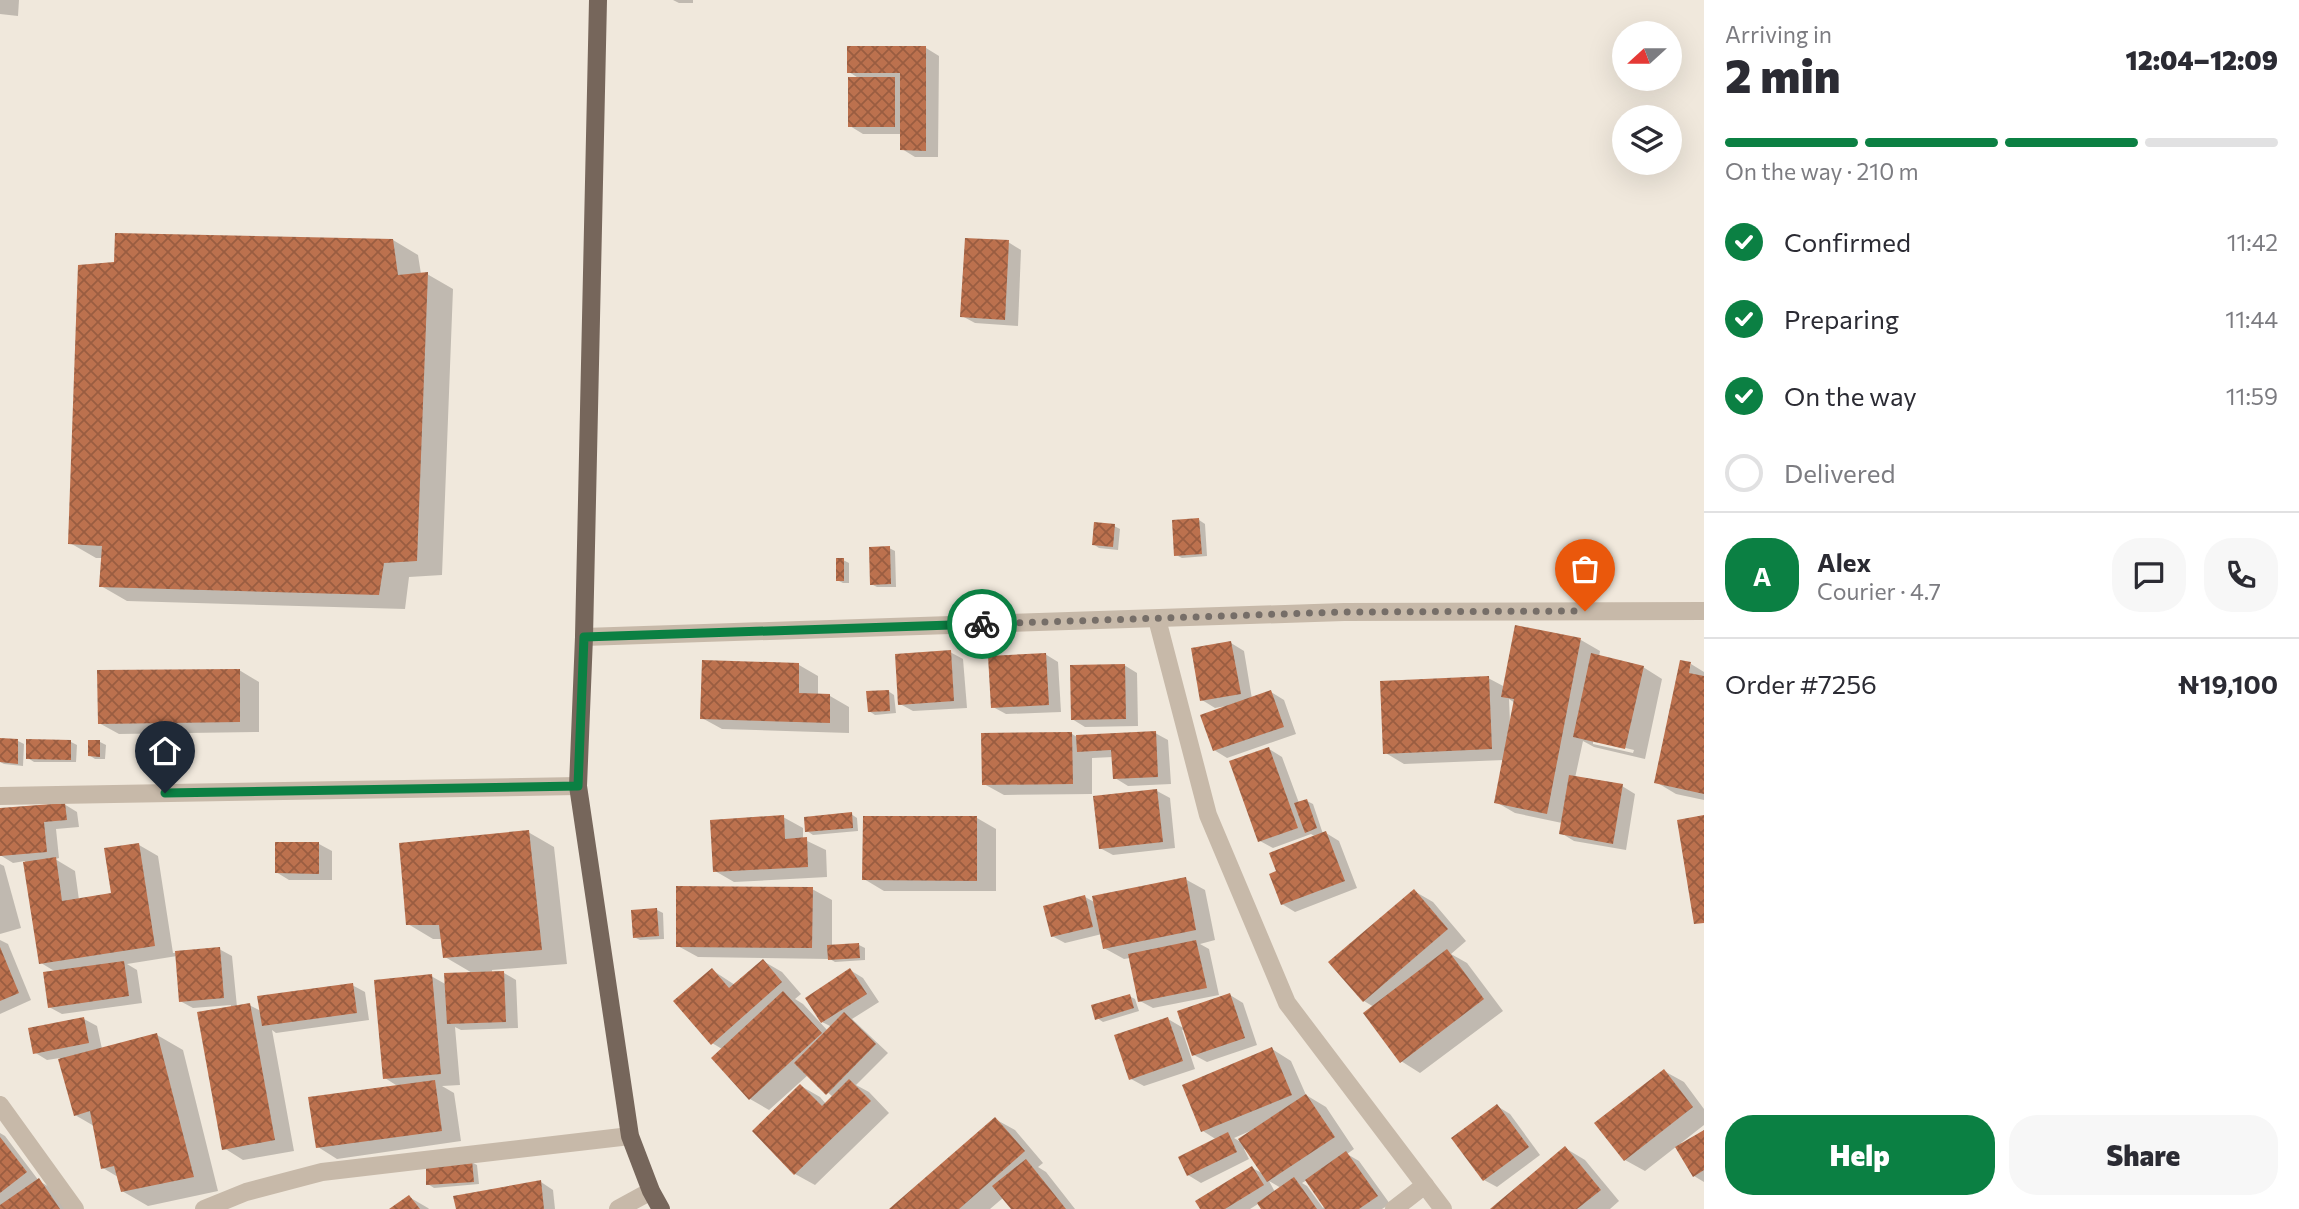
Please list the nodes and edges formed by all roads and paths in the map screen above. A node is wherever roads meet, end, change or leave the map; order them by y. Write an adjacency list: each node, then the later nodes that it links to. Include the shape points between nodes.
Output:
1 (598, 0): 4 (main road)
2 (1704, 611): 3 (street, via 1343,612)
3 (1157, 619): 4 (street); 9 (street, via 1208,815 1287,1003)
4 (584, 637): 5 (main road)
5 (578, 786): 6 (street); 8 (main road)
6 (0, 796)
7 (0, 1105): 11 (street)
8 (631, 1136): 10 (main road); 12 (street, via 322,1172 246,1192)
9 (1425, 1185): 15 (street); 16 (street)
10 (651, 1191): 13 (street); 14 (main road)
11 (75, 1209)
12 (204, 1209)
13 (618, 1209)
14 (661, 1209)
15 (1394, 1209)
16 (1443, 1209)

